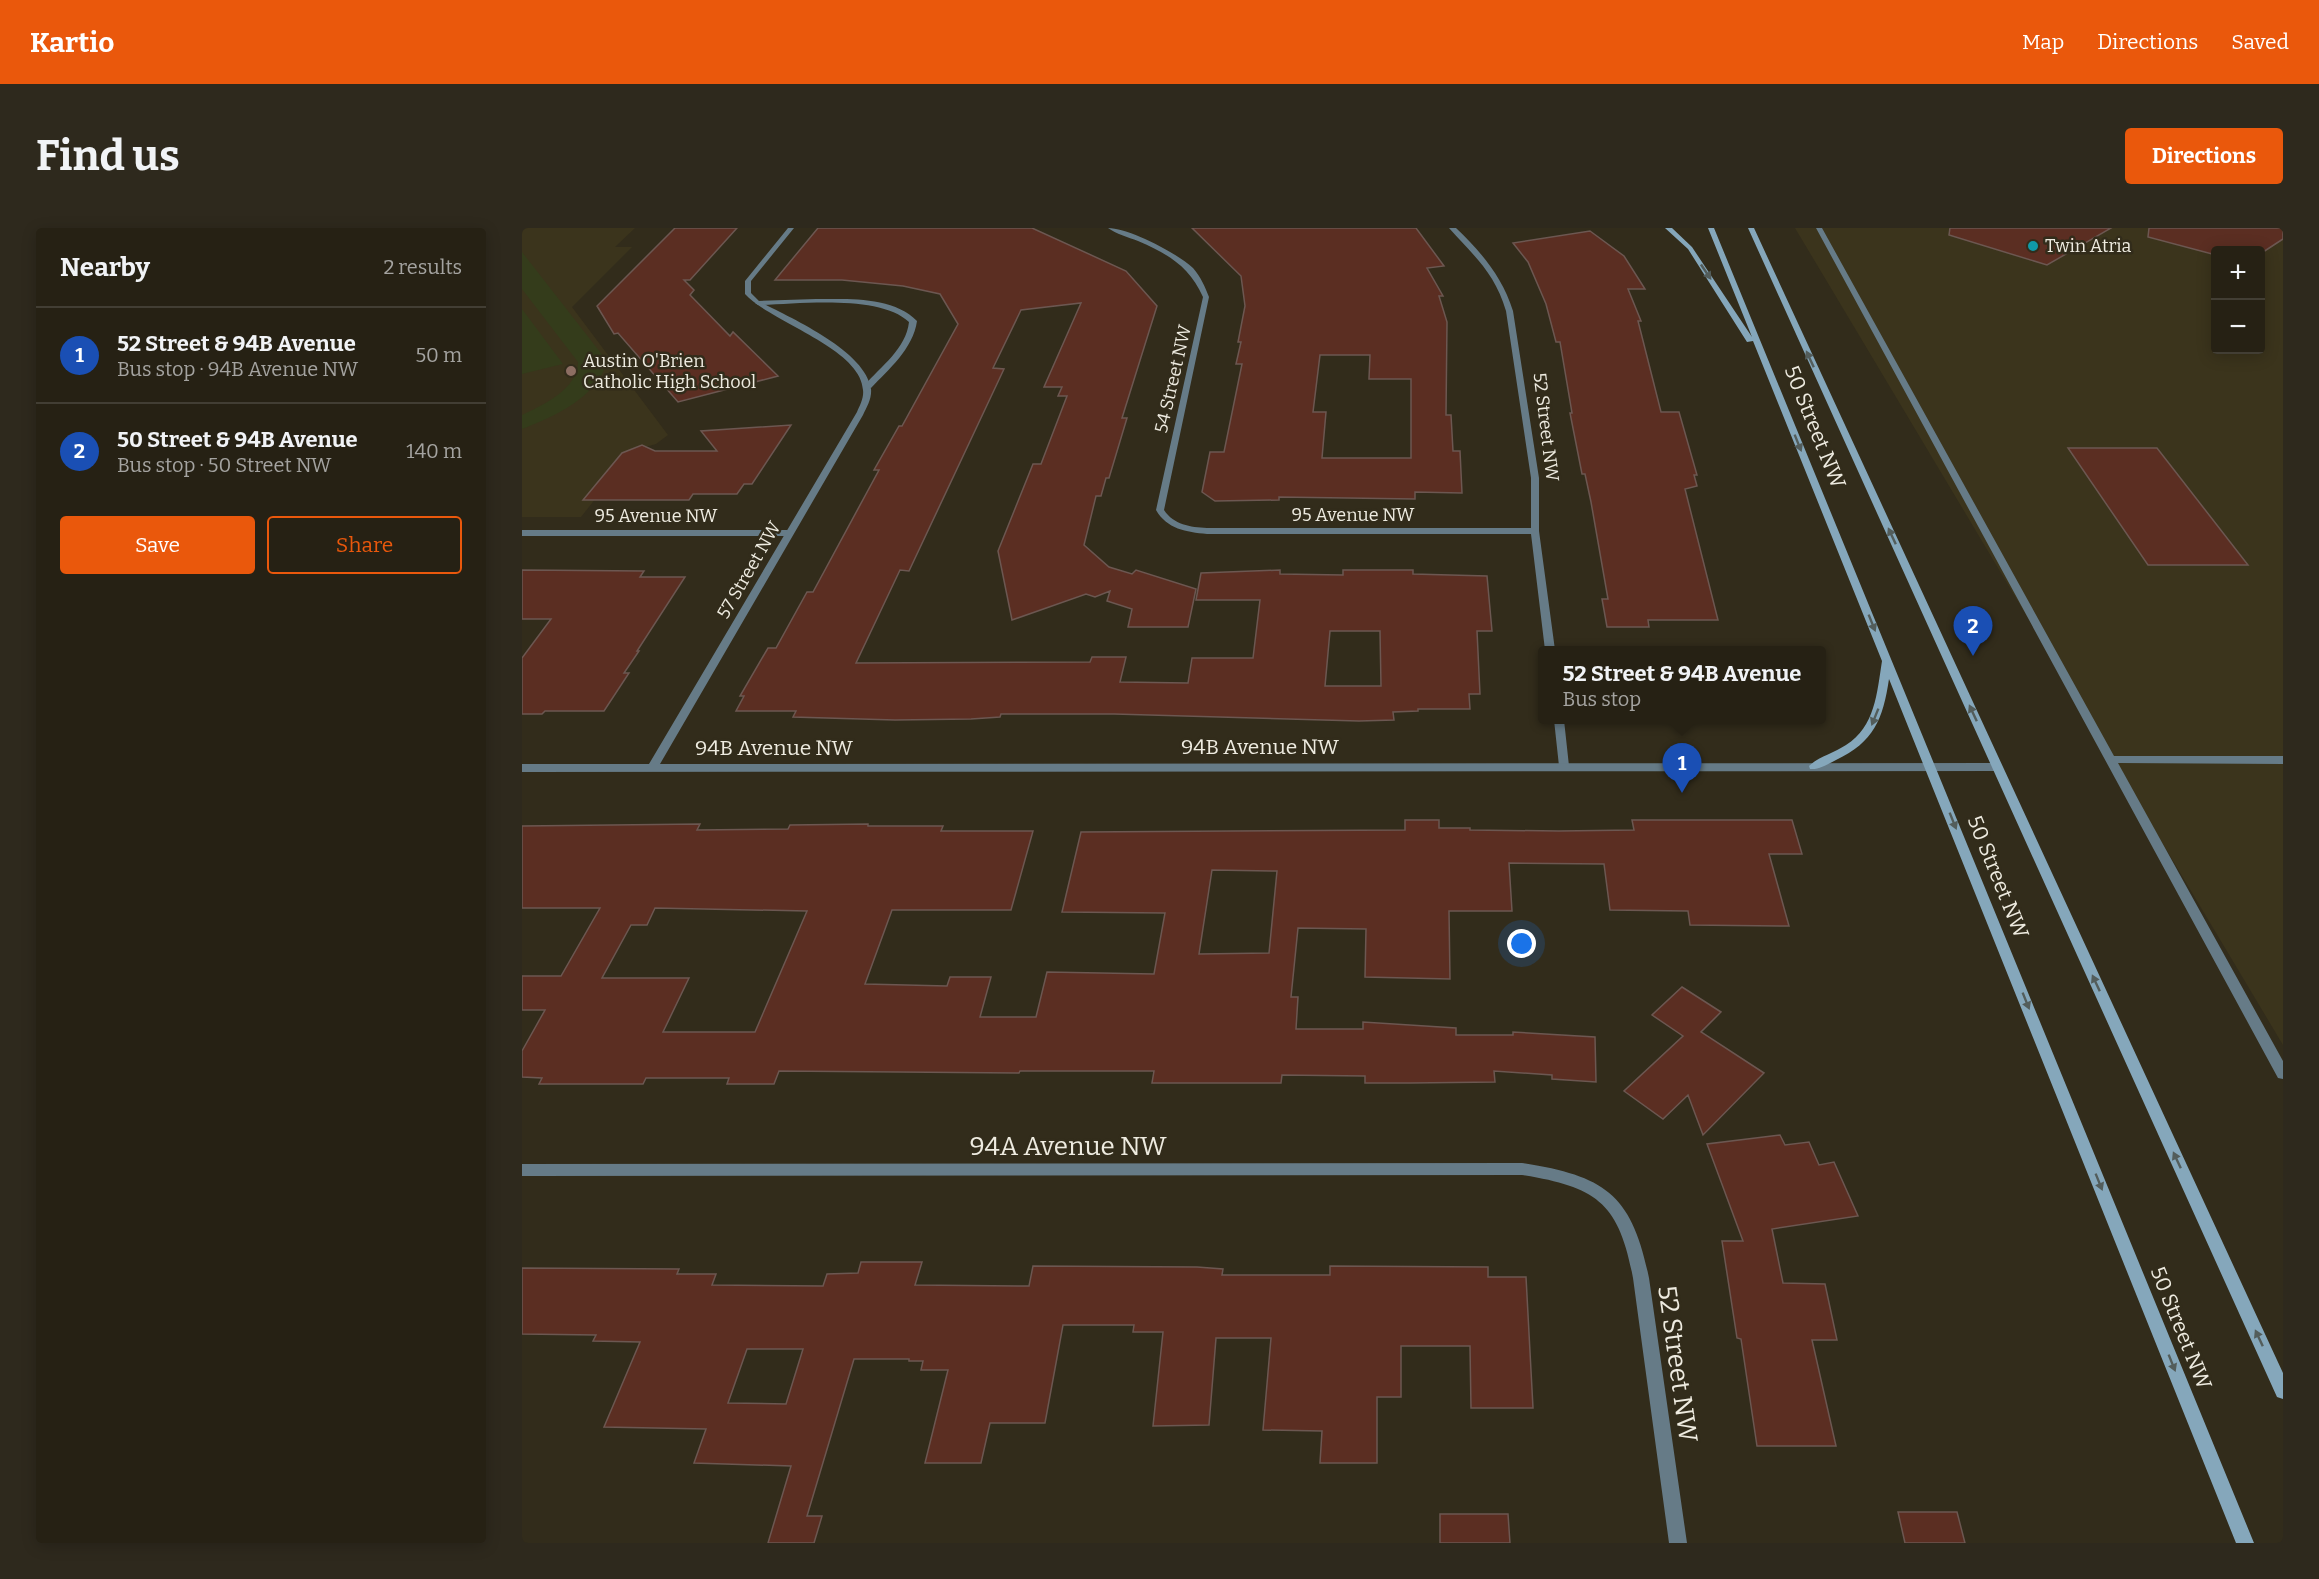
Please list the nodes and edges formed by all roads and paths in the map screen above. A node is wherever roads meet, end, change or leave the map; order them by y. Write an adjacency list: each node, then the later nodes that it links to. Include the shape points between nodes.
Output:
1 (791, 228): 10 (street, via 748,281 748,294)
2 (1111, 228): 13 (street, 54 Street NW, via 1190,267 1206,297 1160,510)
3 (1452, 228): 14 (street, 52 Street NW, via 1485,261 1509,307 1529,442 1537,516)
4 (1668, 228): 11 (main road, one-way to 11, via 1690,248)
5 (1711, 228): 11 (main road, 50 Street NW)
6 (1745, 228): 9 (main road)
7 (1751, 228): 9 (main road, 50 Street NW)
8 (1819, 228): 20 (street)
9 (1755, 238): 25 (main road, 50 Street NW, one-way to 9)
10 (758, 303): 12 (street, via 849,358 861,371); 12 (street, 57 Street NW, via 871,303 906,313 913,321 912,330 894,359)
11 (1768, 369): 18 (main road, 50 Street NW, one-way to 18)
12 (867, 386): 16 (street, 57 Street NW, via 859,415)
13 (1172, 524): 14 (street, 95 Avenue NW, via 1207,531)
14 (1535, 531): 17 (street, 52 Street NW)
15 (522, 533): 16 (street, 95 Avenue NW)
16 (790, 533): 27 (street, 57 Street NW)
17 (1549, 646)
18 (1887, 660): 23 (main road, one-way to 23, via 1877,715 1866,737); 24 (main road, 50 Street NW)
19 (1559, 724): 22 (street)
20 (2112, 759): 21 (street); 28 (street)
21 (2283, 760)
22 (1564, 766): 23 (street, 94B Avenue NW); 27 (street, 94B Avenue NW)
23 (1814, 766): 24 (street, 94B Avenue NW)
24 (1931, 766): 25 (street, 94B Avenue NW); 33 (main road, 50 Street NW, one-way to 33)
25 (1997, 766): 31 (main road, 50 Street NW, one-way to 25)
26 (522, 768): 27 (street, 94B Avenue NW)
27 (652, 768)
28 (2283, 1074)
29 (522, 1170): 30 (street, 94A Avenue NW, via 1522,1169 1581,1183)
30 (1607, 1199): 32 (street, 52 Street NW, via 1621,1214 1638,1264)
31 (2283, 1391)
32 (1678, 1543)
33 (2245, 1543)

